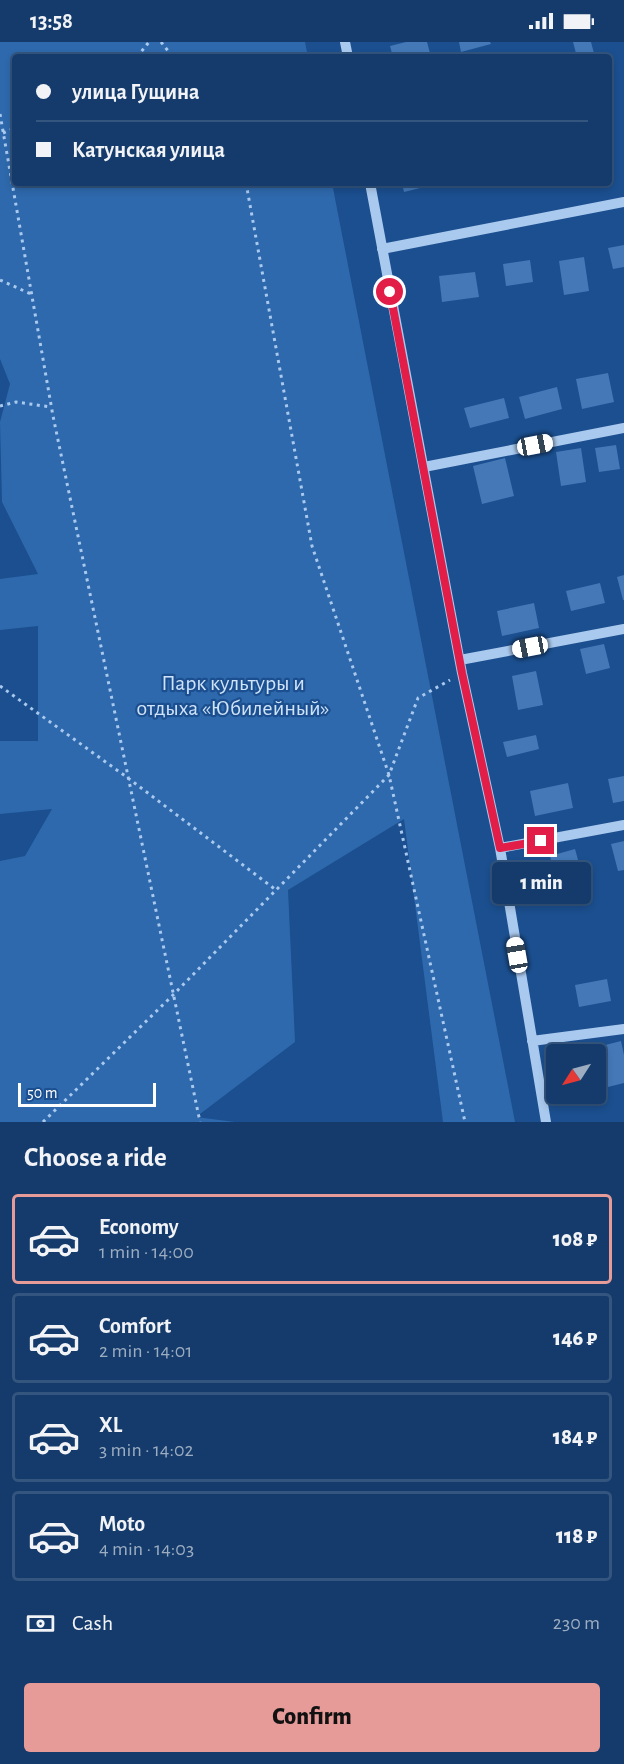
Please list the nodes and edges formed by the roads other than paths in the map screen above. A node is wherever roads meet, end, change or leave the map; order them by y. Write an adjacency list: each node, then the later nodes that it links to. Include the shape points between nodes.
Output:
1 (371, 186): 3 (street)
2 (624, 202): 3 (street)
3 (382, 249): 5 (street)
4 (624, 428): 5 (street)
5 (424, 467): 7 (street)
6 (624, 629): 7 (street)
7 (460, 660): 9 (street)
8 (624, 825): 9 (street)
9 (500, 848): 11 (street)
10 (624, 1029): 11 (street)
11 (531, 1041): 12 (street)
12 (546, 1122)

